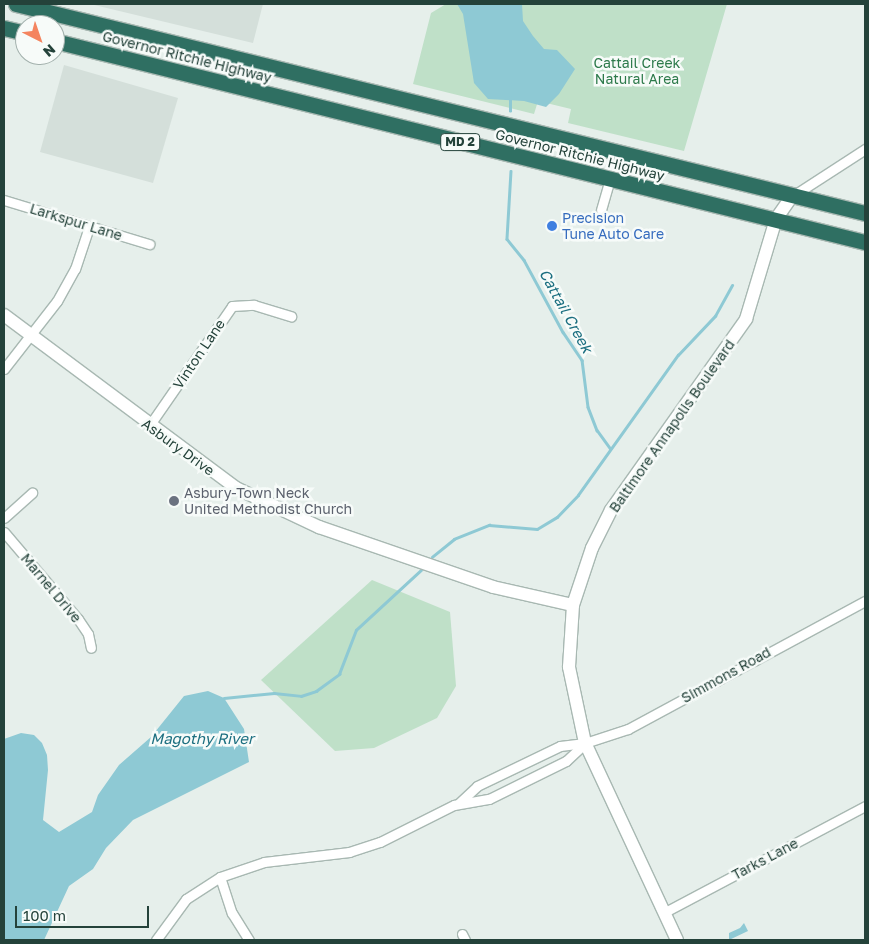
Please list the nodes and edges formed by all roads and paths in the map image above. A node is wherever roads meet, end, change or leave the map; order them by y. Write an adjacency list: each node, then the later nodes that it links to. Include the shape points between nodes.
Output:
1 (16, 4): 5 (highway, Governor Ritchie Highway / MD 2)
2 (65, 43): 4 (highway, Governor Ritchie Highway / MD 2)
3 (865, 149): 5 (street)
4 (610, 179): 7 (street); 9 (highway, Governor Ritchie Highway / MD 2)
5 (793, 195): 8 (highway, MD 2); 9 (main road, Baltimore Annapolis Boulevard)
6 (4, 200): 10 (street, Larkspur Lane)
7 (601, 210)
8 (865, 213)
9 (776, 220): 11 (highway, Governor Ritchie Highway / MD 2); 22 (main road, Baltimore Annapolis Boulevard, via 746,319 611,510 592,548)
10 (89, 227): 12 (street, Larkspur Lane); 15 (street, via 75,268 57,301)
11 (865, 242)
12 (149, 244)
13 (4, 315): 15 (main road, Asbury Drive)
14 (291, 316): 17 (street, Vinton Lane, via 254,305 232,306)
15 (32, 335): 16 (street); 17 (main road, Asbury Drive)
16 (4, 369)
17 (149, 426): 22 (main road, Asbury Drive, via 236,488 319,527 493,587)
18 (32, 493): 19 (street)
19 (4, 518)
20 (4, 532): 23 (street, Marnel Drive, via 78,618 88,634)
21 (865, 601): 24 (street, Simmons Road, via 628,728)
22 (573, 605): 24 (main road, Baltimore Annapolis Boulevard, via 569,667)
23 (91, 648)
24 (585, 743): 25 (street, via 566,761 489,799); 25 (street, via 560,746 477,786); 28 (main road, Baltimore Annapolis Boulevard)
25 (458, 804): 27 (street, via 380,842 349,852 264,862)
26 (865, 806): 28 (street, Tarks Lane)
27 (220, 877): 29 (street, via 186,899); 30 (street, via 232,913)
28 (665, 912): 31 (main road, Baltimore Annapolis Boulevard)
29 (156, 940)
30 (250, 940)
31 (677, 940)

